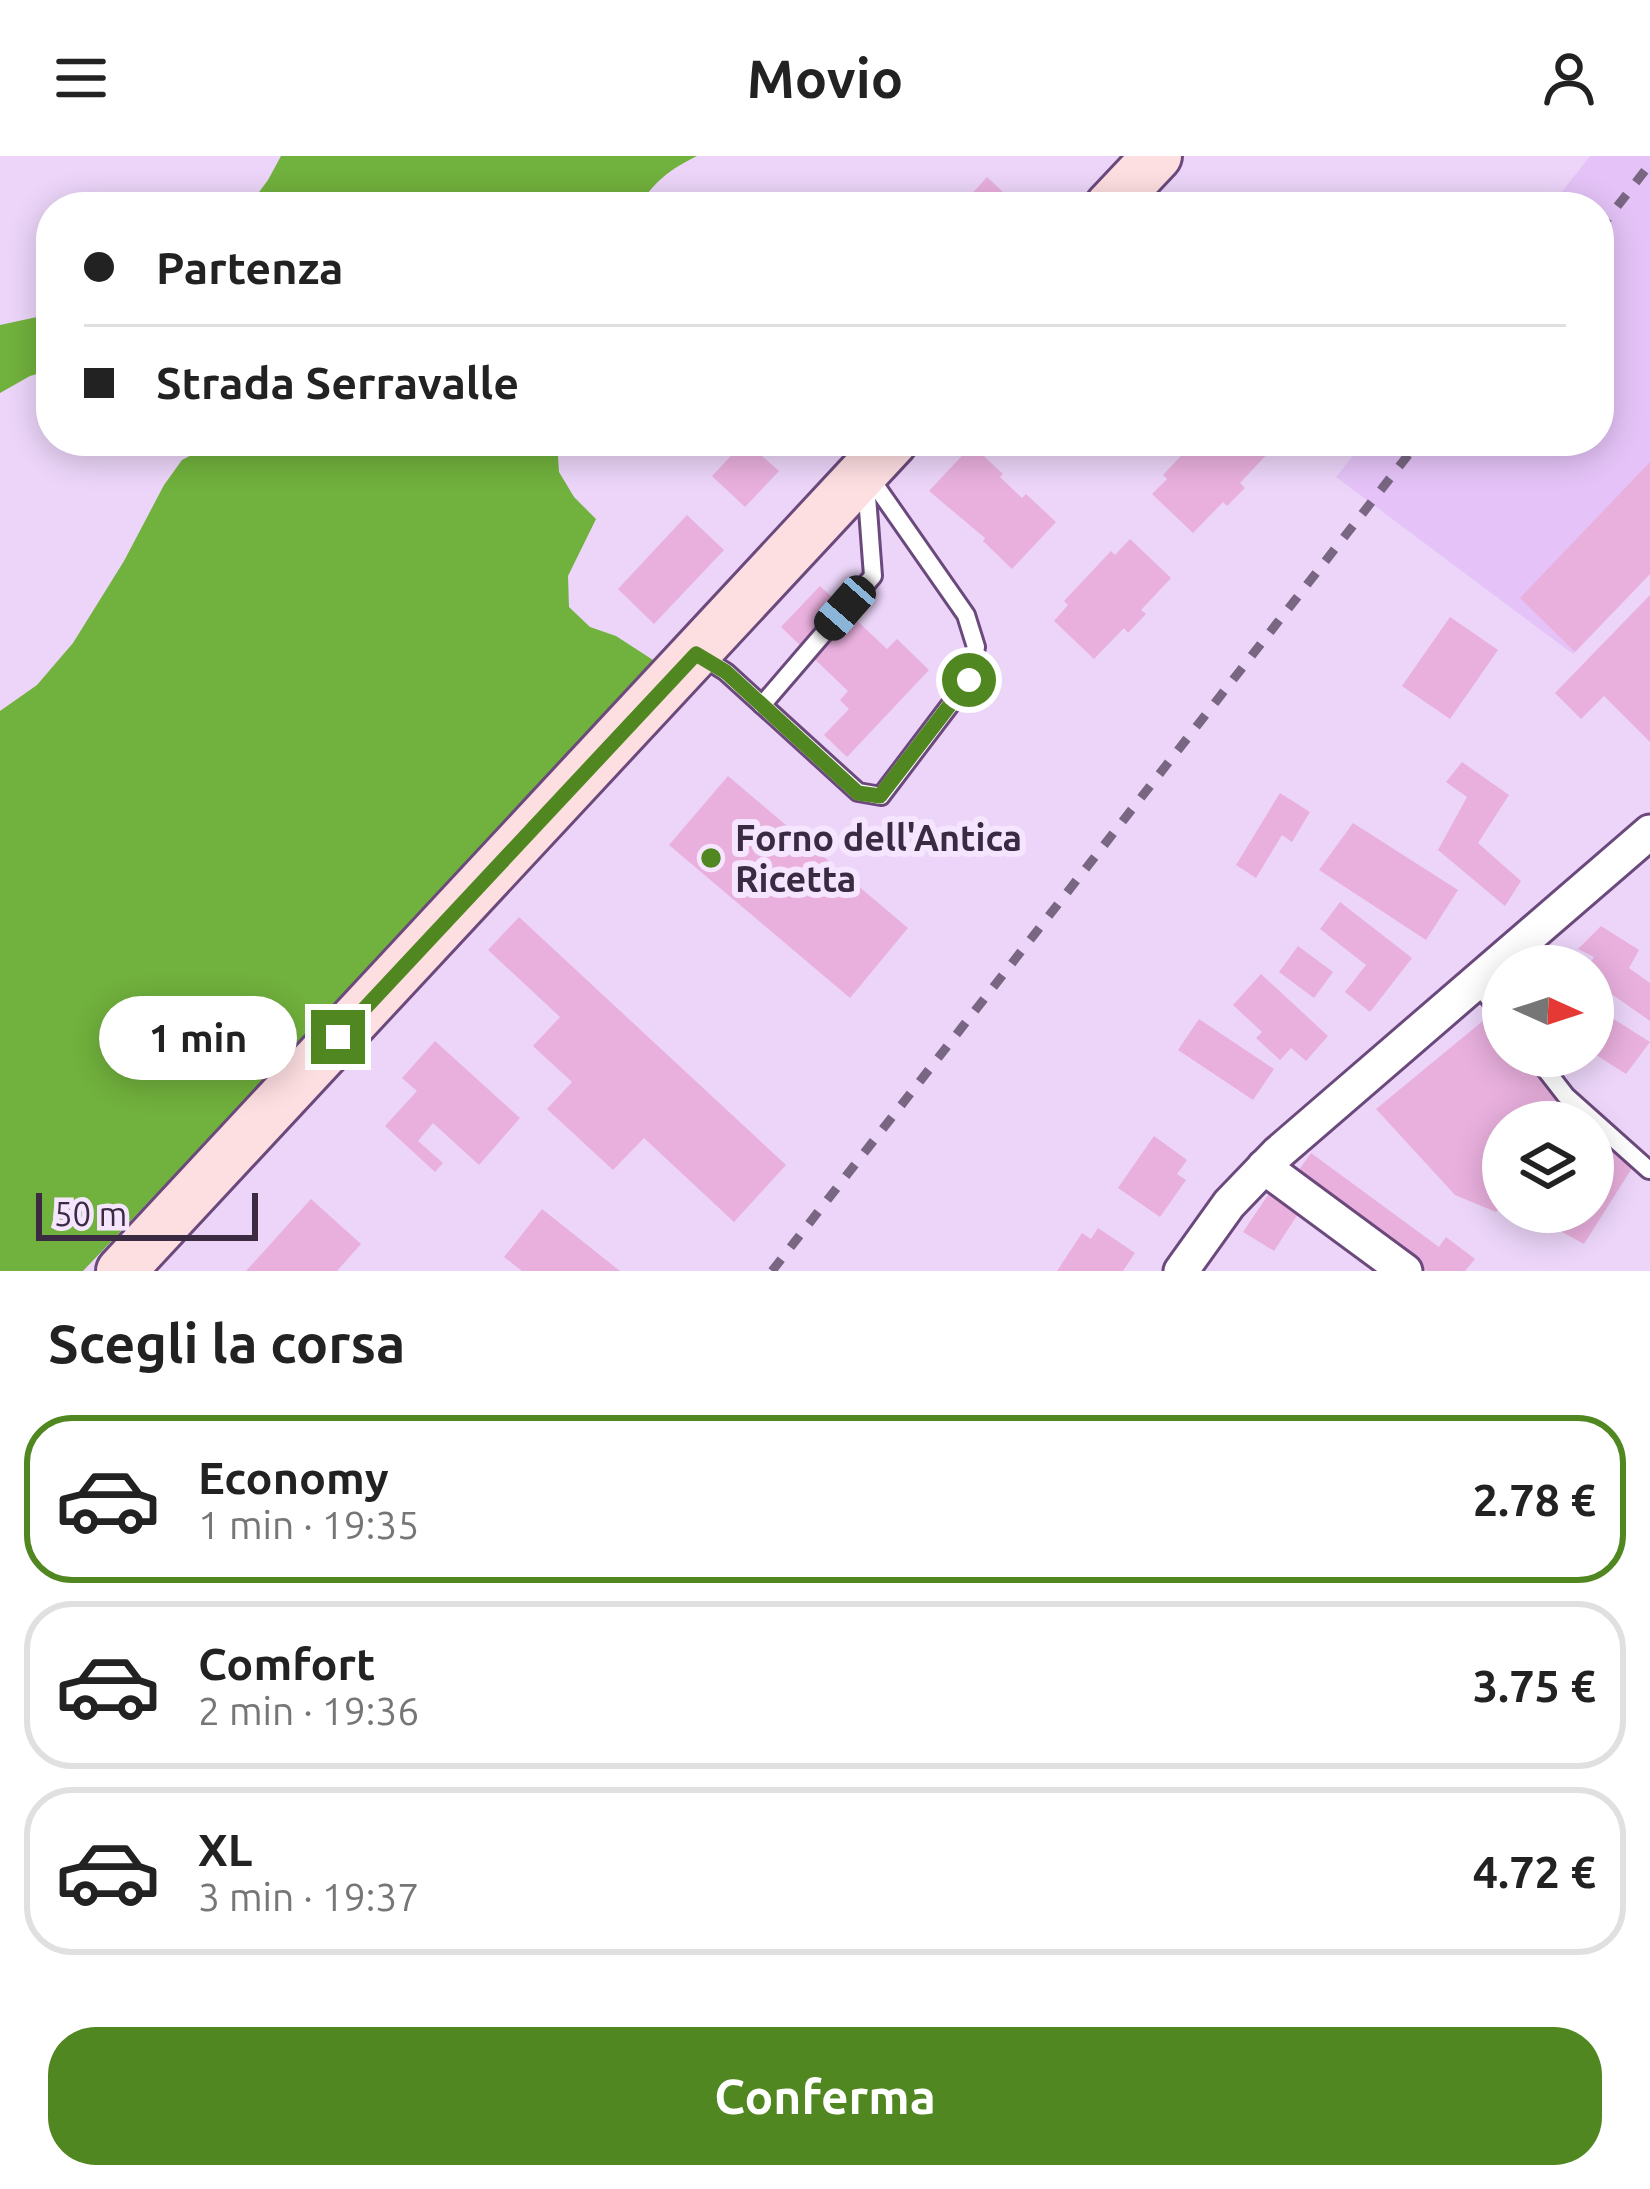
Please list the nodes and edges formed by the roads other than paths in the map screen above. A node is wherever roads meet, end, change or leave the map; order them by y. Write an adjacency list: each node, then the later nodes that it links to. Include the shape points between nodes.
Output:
1 (879, 456): 2 (main road); 3 (lane, via 873,576); 3 (lane, via 966,615 976,647 969,680 880,796 858,793)
2 (696, 654): 3 (lane); 10 (main road)
3 (762, 704)
4 (1650, 832): 5 (street)
5 (1477, 983): 6 (lane); 8 (street)
6 (1482, 989)
7 (1551, 1077): 9 (lane)
8 (1264, 1168): 11 (street); 12 (street)
9 (1648, 1170)
10 (121, 1271)
11 (1181, 1271)
12 (1405, 1271)

